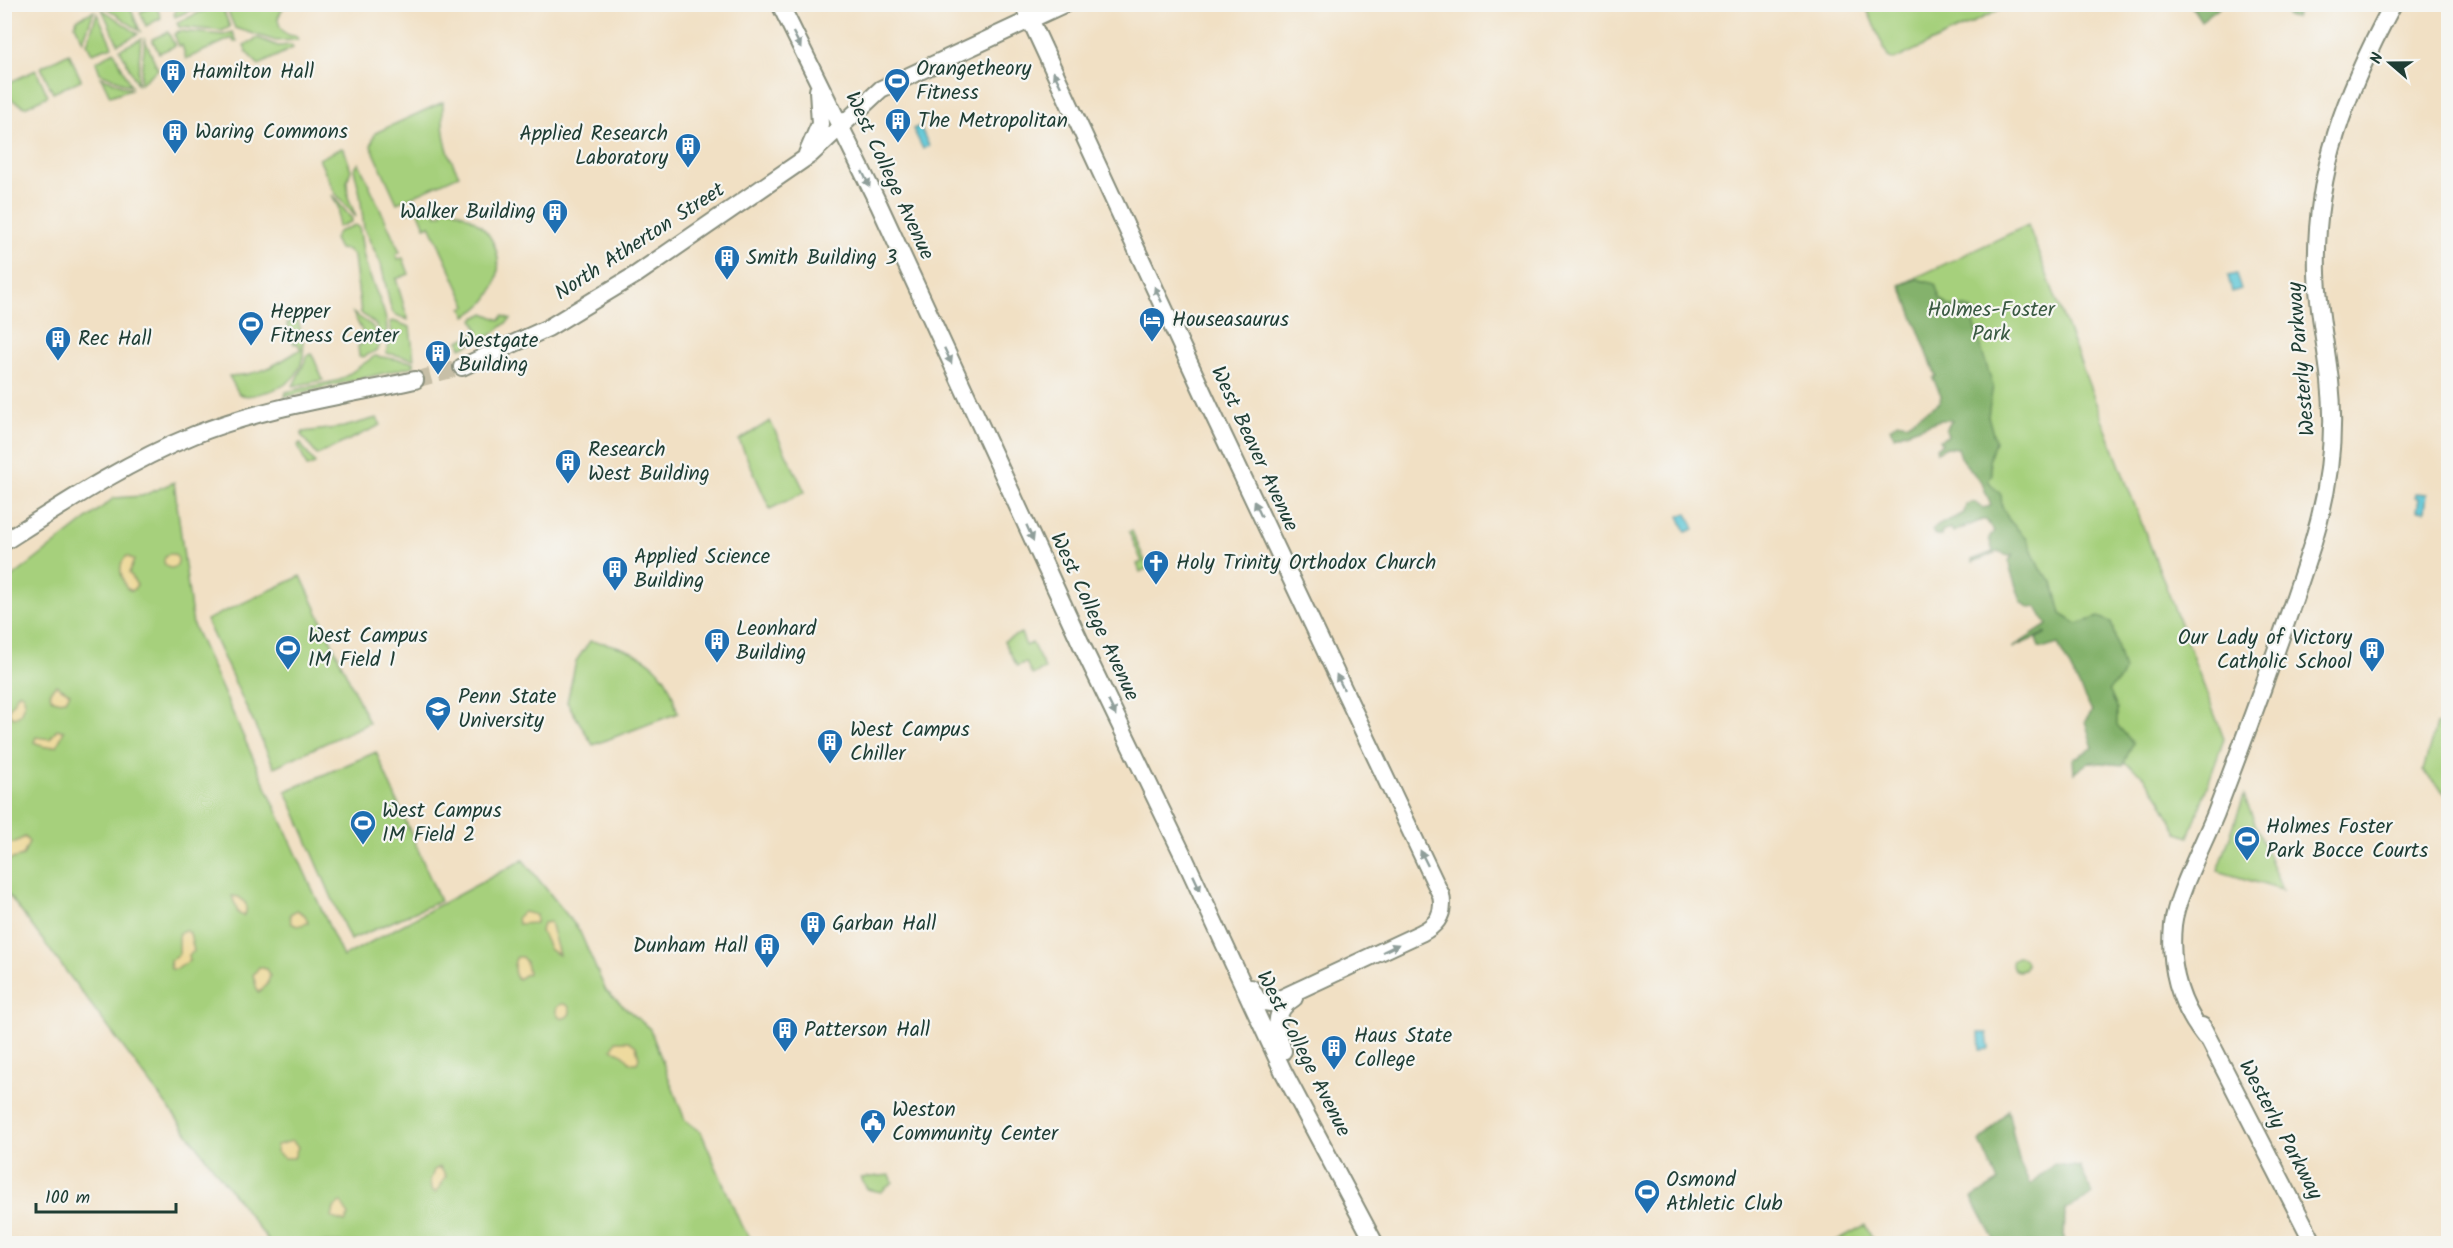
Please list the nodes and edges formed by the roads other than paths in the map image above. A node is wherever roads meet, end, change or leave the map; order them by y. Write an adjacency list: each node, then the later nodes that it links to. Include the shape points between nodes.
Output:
1 (780, 4): 5 (main road, West College Avenue, one-way to 5)
2 (1064, 4): 4 (main road, North Atherton Street)
3 (2393, 4): 15 (main road, Westerly Parkway, via 2357,73 2337,126 2323,186 2318,293 2332,404 2325,493 2310,550 2216,814 2182,935 2188,989 2205,1036)
4 (1026, 12): 6 (main road, North Atherton Street, via 881,89); 12 (main road, West Beaver Avenue, one-way to 4, via 1436,924 1442,912 1437,884)
5 (815, 74): 6 (main road, West College Avenue); 7 (main road, via 820,124)
6 (836, 131): 7 (main road, North Atherton Street); 11 (main road, West College Avenue, one-way to 11)
7 (800, 163): 8 (main road, North Atherton Street, via 570,315 509,348)
8 (462, 367)
9 (415, 380): 10 (main road, via 277,411 193,435 96,484)
10 (4, 542)
11 (1224, 941): 12 (main road, via 1256,998 1266,1004); 13 (main road, West College Avenue)
12 (1361, 962): 13 (main road, via 1340,977 1292,999 1280,1011 1277,1032)
13 (1295, 1091): 14 (main road, West College Avenue)
14 (1375, 1244)
15 (2314, 1244)

